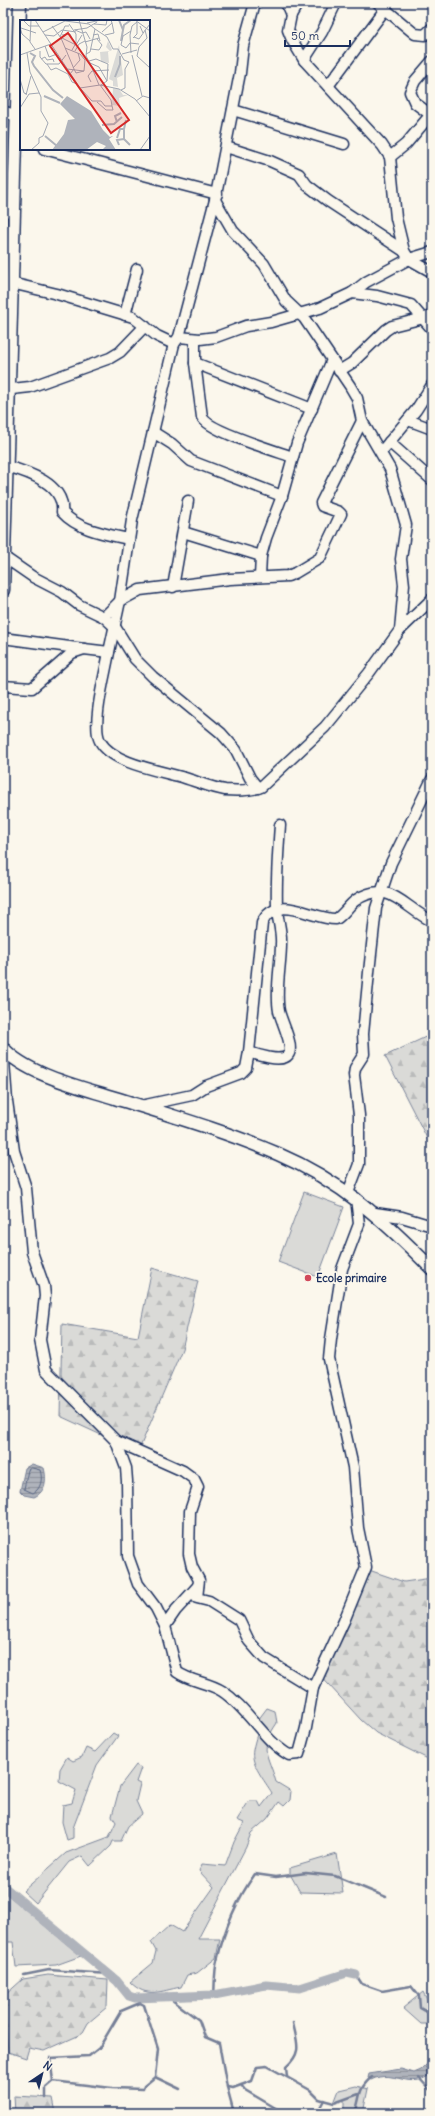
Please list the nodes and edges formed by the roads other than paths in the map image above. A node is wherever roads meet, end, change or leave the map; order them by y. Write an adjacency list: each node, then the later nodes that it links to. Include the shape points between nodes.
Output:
1 (20, 3): 15 (street)
2 (255, 3): 12 (street, via 243,46)
3 (286, 3): 7 (street)
4 (298, 3): 7 (street)
5 (336, 3): 9 (street)
6 (382, 6): 8 (street, via 415,34 425,34); 11 (street)
7 (291, 15): 9 (street, via 288,30)
8 (432, 28)
9 (304, 60): 11 (street)
10 (432, 61): 14 (street, via 415,81 410,92 414,103)
11 (328, 86): 20 (street)
12 (233, 110): 17 (street); 18 (street)
13 (3, 112): 15 (street)
14 (431, 114): 20 (street, via 406,144)
15 (16, 116): 16 (street)
16 (18, 141): 22 (street)
17 (344, 144)
18 (226, 147): 21 (street); 24 (street, via 270,161 299,174 307,185 328,202)
19 (48, 150): 21 (street)
20 (390, 157): 24 (street, via 396,218)
21 (216, 197): 29 (street, via 233,230 264,264 286,301); 36 (street)
22 (8, 212): 27 (street)
23 (432, 252): 24 (street)
24 (406, 255): 26 (street); 28 (street)
25 (138, 269): 30 (street)
26 (432, 272)
27 (9, 275): 30 (street, via 57,294); 32 (street)
28 (352, 294): 29 (street, via 320,308); 31 (street, via 405,302)
29 (298, 313): 35 (street, via 271,322 246,326 216,337); 37 (street)
30 (125, 315): 33 (street)
31 (427, 317): 34 (street); 39 (street, via 386,330)
32 (7, 320): 41 (street)
33 (145, 326): 36 (street, via 157,336); 41 (street, via 120,352 110,358 30,387)
34 (432, 329)
35 (195, 339): 36 (street); 38 (street)
36 (176, 340): 46 (street)
37 (332, 360): 39 (street); 42 (street)
38 (195, 363): 42 (street); 49 (street, via 204,422)
39 (339, 371): 44 (street, via 355,394)
40 (432, 385): 43 (street)
41 (6, 389): 50 (street)
42 (312, 409): 49 (street, via 303,426)
43 (408, 420): 45 (street); 47 (street)
44 (362, 421): 48 (street); 58 (street, via 321,504 341,514 322,554 313,563 288,576)
45 (432, 429)
46 (153, 432): 52 (street, via 191,461); 55 (street)
47 (389, 442): 48 (street); 51 (street)
48 (380, 452): 65 (street, via 390,469 406,525 401,559 404,585)
49 (293, 457): 52 (street)
50 (6, 466): 55 (street, via 31,474 56,491 61,498 62,512 70,518 102,534); 56 (street)
51 (432, 480)
52 (282, 496): 57 (street)
53 (188, 501): 54 (street)
54 (183, 532): 57 (street); 59 (street)
55 (128, 539): 62 (street)
56 (4, 551): 60 (street); 63 (street, via 33,577 62,592 79,605)
57 (261, 556): 58 (street)
58 (260, 578): 59 (street, via 218,580)
59 (173, 587): 62 (street, via 140,590)
60 (3, 590)
61 (432, 599): 65 (street)
62 (120, 601): 63 (street); 64 (street)
63 (104, 616): 64 (street)
64 (115, 627): 68 (street); 71 (street, via 135,659 148,673 221,733 236,750)
65 (400, 630): 71 (street, via 325,727)
66 (3, 638): 67 (street)
67 (84, 649): 68 (street); 69 (street, via 69,655 32,688)
68 (109, 652): 71 (street, via 97,715 97,732 105,747 140,766 225,790)
69 (3, 686)
70 (432, 779): 73 (street, via 391,863)
71 (258, 788)
72 (280, 825): 74 (street, via 276,880)
73 (381, 891): 74 (street, via 357,900 336,919 296,910); 75 (street); 79 (street, via 376,908 368,972 364,1052 354,1074 358,1102 359,1164)
74 (277, 909): 77 (street, via 262,922); 77 (street, via 282,942 279,1011 290,1051 284,1058)
75 (432, 921)
76 (3, 1048): 78 (street, via 17,1061 46,1074); 83 (street, via 14,1151 26,1188 32,1252 44,1286 40,1340 44,1363 50,1375)
77 (249, 1052): 78 (street, via 246,1068 241,1073 206,1086 192,1095)
78 (141, 1106): 79 (street, via 279,1154)
79 (352, 1196): 80 (street); 88 (street, via 359,1224 342,1269 329,1359 353,1467 358,1528 366,1567)
80 (375, 1213): 81 (street, via 402,1217); 82 (street)
81 (432, 1226)
82 (432, 1268)
83 (116, 1441): 84 (street, via 183,1471 197,1483 197,1492 190,1511 189,1554 199,1580); 85 (street, via 126,1468 130,1564 138,1584)
84 (192, 1599): 86 (street); 88 (street, via 209,1601 239,1620 249,1641 264,1658)
85 (159, 1613): 86 (street); 87 (street)
86 (173, 1613): 87 (street)
87 (165, 1626): 88 (street, via 177,1672 186,1678 222,1691 289,1755 298,1754 306,1728)
88 (313, 1688)

